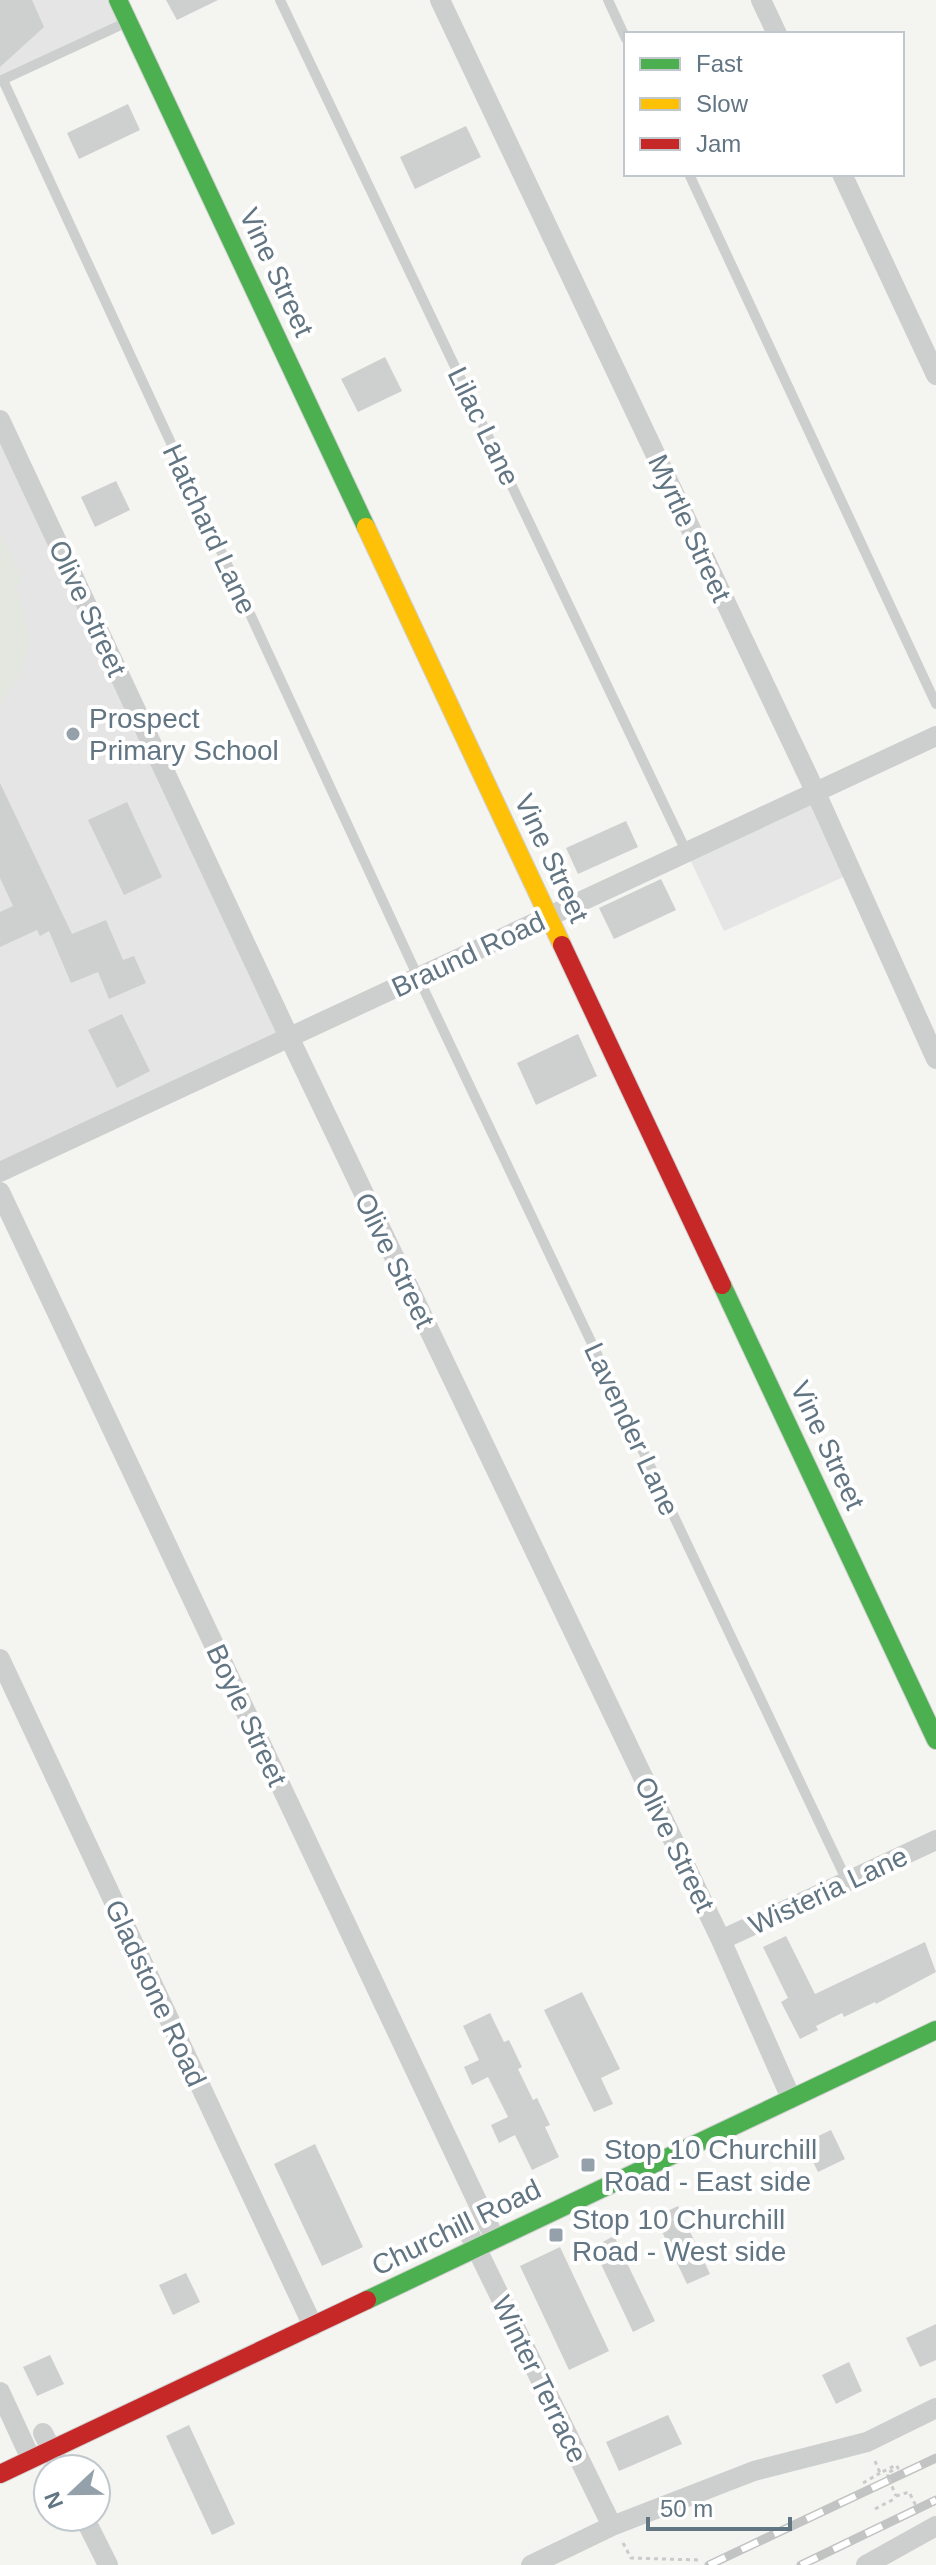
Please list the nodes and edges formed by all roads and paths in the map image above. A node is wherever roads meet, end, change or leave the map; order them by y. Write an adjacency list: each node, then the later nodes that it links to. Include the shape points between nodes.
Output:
1 (119, 0): 6 (street, Vine Street)
2 (280, 0): 17 (lane, Lilac Lane)
3 (440, 0): 16 (street, Myrtle Street)
4 (608, 0): 8 (lane)
5 (761, 0): 7 (street)
6 (128, 21): 9 (lane); 18 (street, Vine Street)
7 (776, 32)
8 (624, 35)
9 (1, 81): 19 (lane, Hatchard Lane)
10 (690, 176): 14 (lane)
11 (843, 176): 12 (street)
12 (936, 375)
13 (0, 420): 20 (street, Olive Street)
14 (936, 704)
15 (936, 736): 16 (street, Braund Road)
16 (816, 793): 17 (street, Braund Road); 21 (street, Myrtle Street)
17 (687, 853): 18 (street, Braund Road)
18 (549, 917): 19 (street, Braund Road); 25 (street, Vine Street)
19 (418, 977): 20 (street, Braund Road); 27 (lane, Lavender Lane)
20 (289, 1037): 22 (street, Braund Road); 28 (street, Olive Street)
21 (936, 1059)
22 (0, 1172)
23 (0, 1192): 31 (street, Boyle Street)
24 (0, 1659): 32 (street, Gladstone Road)
25 (936, 1740)
26 (936, 1840): 27 (street, Wisteria Lane)
27 (847, 1881): 28 (street, Wisteria Lane)
28 (721, 1940): 30 (street, Olive Street)
29 (936, 2030): 30 (street, Churchill Road)
30 (786, 2086): 31 (street, Churchill Road)
31 (480, 2232): 32 (street, Churchill Road); 44 (street, Winter Terrace)
32 (307, 2313): 35 (street, Churchill Road)
33 (0, 2392): 37 (street)
34 (936, 2408): 36 (street)
35 (50, 2436): 37 (street, Churchill Road); 38 (street)
36 (867, 2442): 39 (path); 44 (street, via 754,2471)
37 (22, 2450): 40 (street, Churchill Road)
38 (56, 2453)
39 (880, 2473): 41 (path); 42 (path, bridge, via 896,2465 887,2473)
40 (0, 2474)
41 (863, 2483)
42 (897, 2497): 43 (path); 45 (path, via 909,2492)
43 (875, 2509)
44 (612, 2526): 47 (path, via 631,2558); 49 (street)
45 (932, 2527): 50 (street)
46 (92, 2533): 48 (street)
47 (699, 2560)
48 (108, 2565)
49 (531, 2565)
50 (866, 2565)

